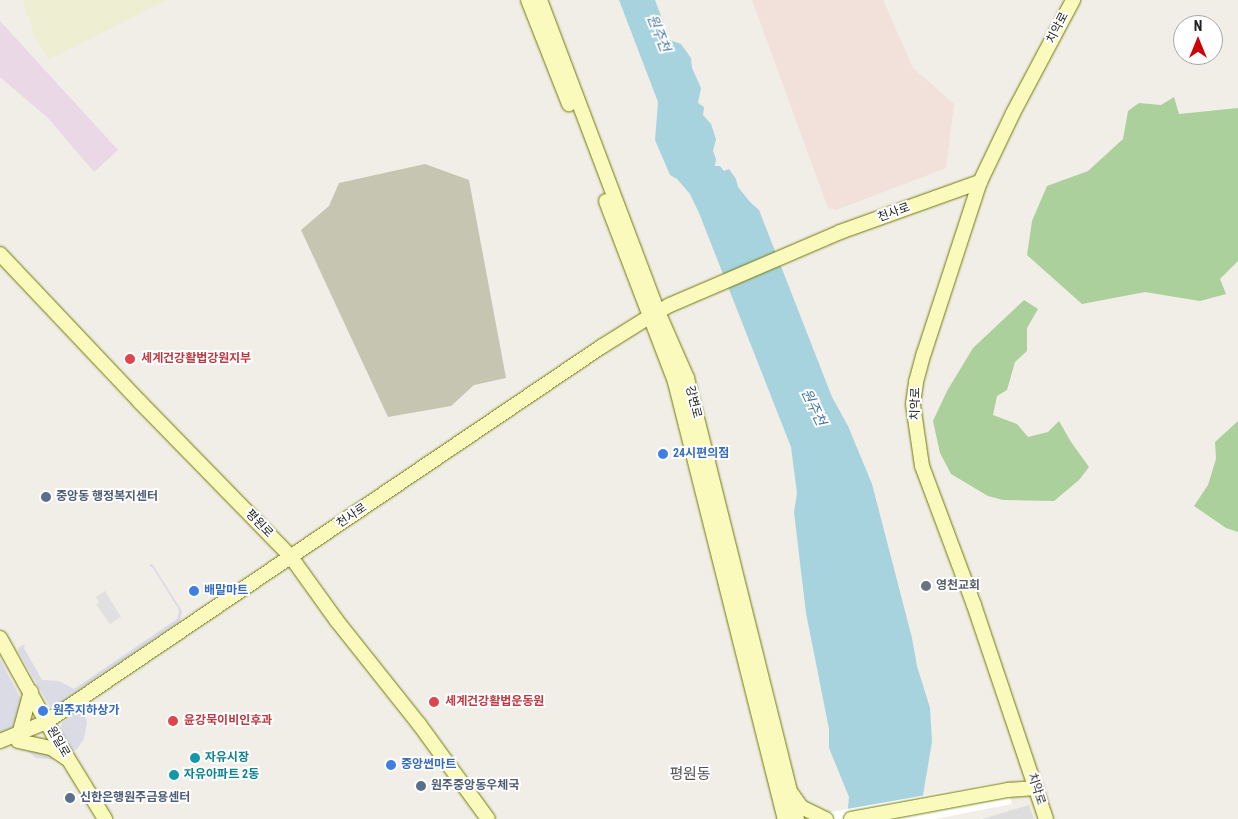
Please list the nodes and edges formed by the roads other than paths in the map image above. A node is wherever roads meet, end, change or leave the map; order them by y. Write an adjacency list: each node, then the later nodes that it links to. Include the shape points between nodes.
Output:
1 (528, 0): 6 (street, 강변로, via 587,150)
2 (540, 0): 6 (street, 강변로)
3 (1070, 1): 4 (street, 치악로)
4 (980, 182): 6 (street, 천사로, via 808,246); 15 (street, 치악로, via 921,363 915,389 914,421 922,466 974,605)
5 (0, 254): 7 (street, 평원로)
6 (659, 312): 7 (street, 천사로); 16 (street, 강변로, via 687,378); 21 (street, 강변로)
7 (291, 557): 10 (street, 천사로); 20 (street, 평원로)
8 (0, 638): 9 (street, 원일로)
9 (30, 691): 10 (street, 원일로); 11 (street)
10 (41, 725): 11 (street, 천사로, via 30,735); 14 (street, 원일로)
11 (19, 736): 12 (street, 천사로); 13 (street, 천사로); 14 (street, via 51,748)
12 (0, 740)
13 (0, 749)
14 (68, 759): 19 (street, 원일로)
15 (1036, 788): 17 (street, via 1008,790); 25 (street, 치악로)
16 (789, 790): 18 (street, via 801,807); 22 (street, 강변로)
17 (970, 801): 23 (street); 24 (street)
18 (823, 818)
19 (105, 819)
20 (488, 819)
21 (785, 819)
22 (797, 819)
23 (850, 819)
24 (894, 819)
25 (1046, 819)

